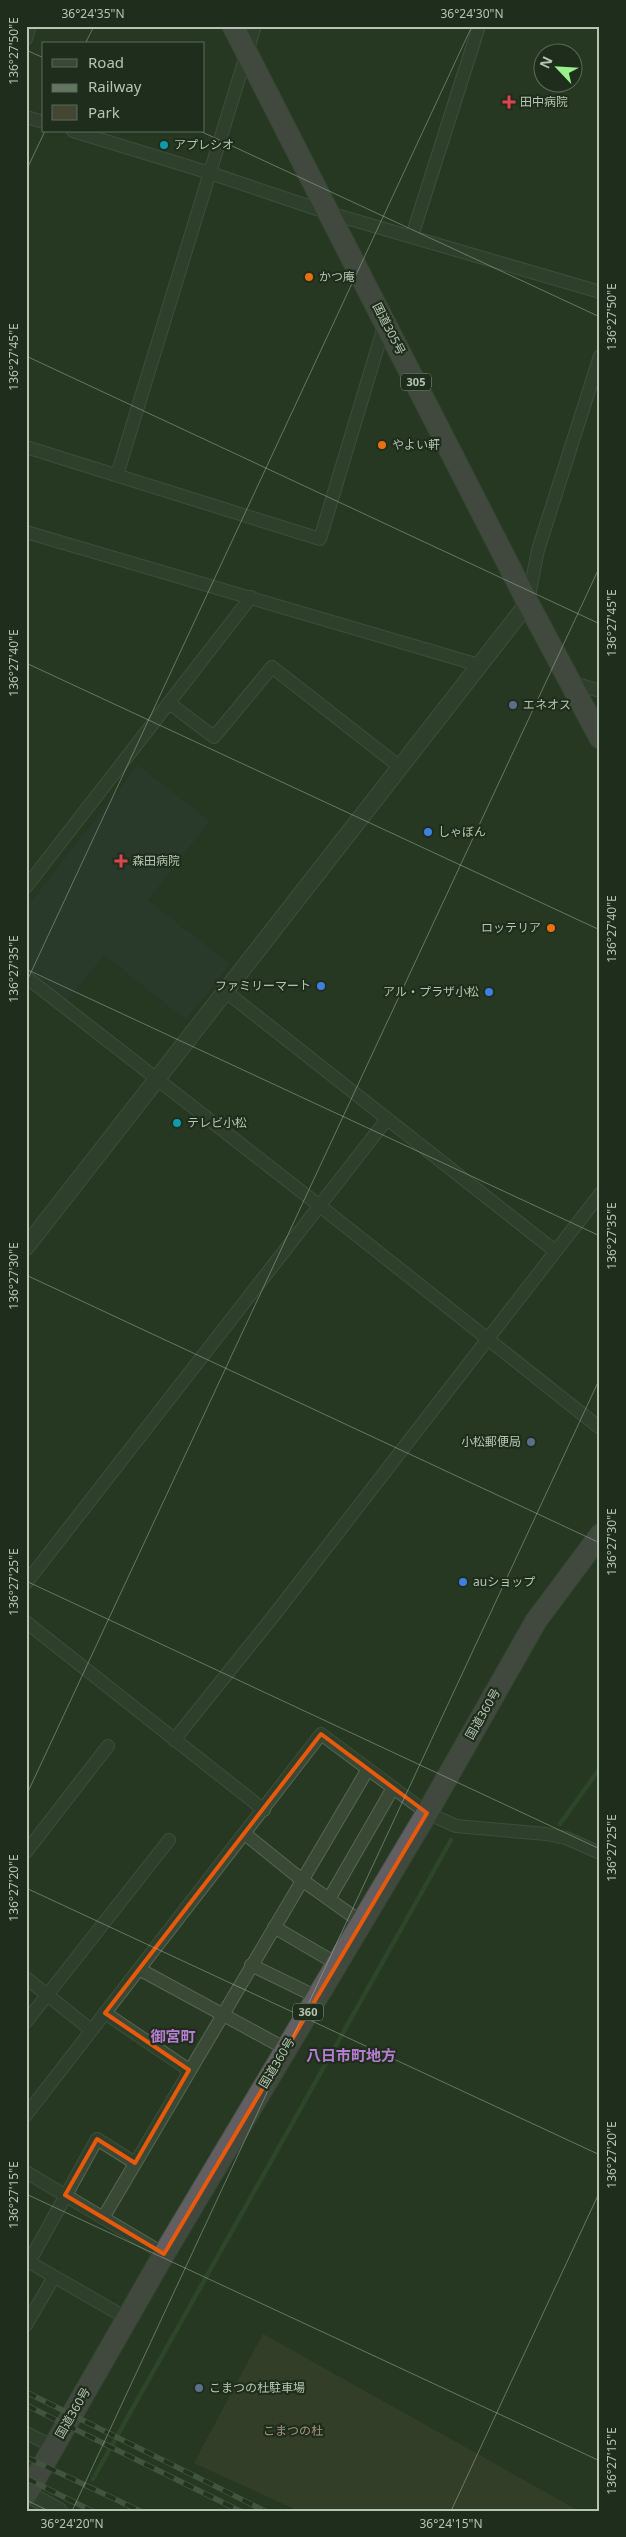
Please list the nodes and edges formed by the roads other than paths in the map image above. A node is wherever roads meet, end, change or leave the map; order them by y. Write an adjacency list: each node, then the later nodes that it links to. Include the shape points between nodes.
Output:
1 (30, 26): 5 (street)
2 (233, 26): 6 (highway, 国道305号 / 305)
3 (254, 26): 6 (street)
4 (479, 26): 12 (street)
5 (26, 39)
6 (247, 52): 10 (street); 11 (highway, 国道305号 / 305)
7 (26, 117): 8 (street)
8 (42, 121)
9 (76, 132): 10 (street)
10 (210, 173): 11 (street); 17 (street)
11 (326, 212): 12 (street); 14 (highway, 国道305号 / 305)
12 (412, 236): 13 (street)
13 (600, 292)
14 (386, 322): 17 (street, via 320,538); 20 (highway, 国道305号 / 305)
15 (600, 356): 20 (street, via 538,550)
16 (26, 447): 17 (street)
17 (117, 475)
18 (28, 536): 19 (street)
19 (251, 597): 21 (street); 24 (street)
20 (528, 603): 21 (street); 22 (highway, 国道305号 / 305)
21 (479, 665): 26 (street)
22 (571, 682): 23 (street); 25 (highway, 国道305号 / 305)
23 (600, 691)
24 (169, 702): 26 (street, via 214,737 272,667); 27 (street)
25 (600, 738)
26 (400, 767): 29 (street)
27 (26, 887)
28 (26, 977): 30 (street)
29 (225, 991): 30 (street); 31 (street)
30 (157, 1079): 33 (street); 34 (street)
31 (387, 1119): 33 (street); 35 (street)
32 (600, 1194): 35 (street)
33 (320, 1206): 36 (street); 39 (street)
34 (26, 1247)
35 (555, 1252): 36 (street)
36 (488, 1338): 37 (street); 41 (street)
37 (600, 1428)
38 (600, 1535): 46 (highway, 国道360号 / 360, via 536,1621)
39 (26, 1583)
40 (26, 1622): 41 (street)
41 (174, 1740): 45 (street)
42 (108, 1746): 49 (street)
43 (368, 1770): 44 (street); 45 (street, via 321,1734); 51 (street)
44 (393, 1788): 46 (street); 52 (street)
45 (264, 1810): 47 (street)
46 (427, 1812): 50 (street, via 456,1826 526,1831 566,1838); 53 (highway, 国道360号 / 360)
47 (245, 1834): 51 (street); 57 (street)
48 (169, 1840): 59 (street)
49 (26, 1852)
50 (600, 1854)
51 (302, 1880): 52 (street); 54 (street)
52 (329, 1899): 53 (street)
53 (361, 1922): 55 (highway, 国道360号 / 360)
54 (274, 1927): 55 (street); 56 (street)
55 (337, 1964): 60 (highway, 国道360号 / 360)
56 (251, 1965): 60 (street); 62 (street)
57 (139, 1969): 61 (street); 62 (street)
58 (26, 1978): 59 (street)
59 (48, 1996): 63 (street); 64 (street)
60 (317, 1997): 65 (highway, 国道360号 / 360)
61 (105, 2013): 64 (street); 66 (street)
62 (222, 2014): 65 (street); 66 (street)
63 (26, 2022)
64 (91, 2030): 67 (street)
65 (286, 2049): 72 (highway, 国道360号 / 360)
66 (189, 2070): 68 (street)
67 (26, 2115)
68 (135, 2163): 70 (street, via 97,2139); 71 (street)
69 (26, 2172): 70 (street)
70 (65, 2195): 71 (street); 73 (street, via 29,2262)
71 (103, 2218): 72 (street)
72 (164, 2254): 74 (highway, 国道360号 / 360)
73 (54, 2277): 74 (street); 75 (street)
74 (128, 2320): 77 (highway, 国道360号 / 360)
75 (26, 2325)
76 (26, 2432): 77 (street)
77 (54, 2446): 78 (highway, 国道360号 / 360)
78 (27, 2494): 79 (street)
79 (59, 2511)

